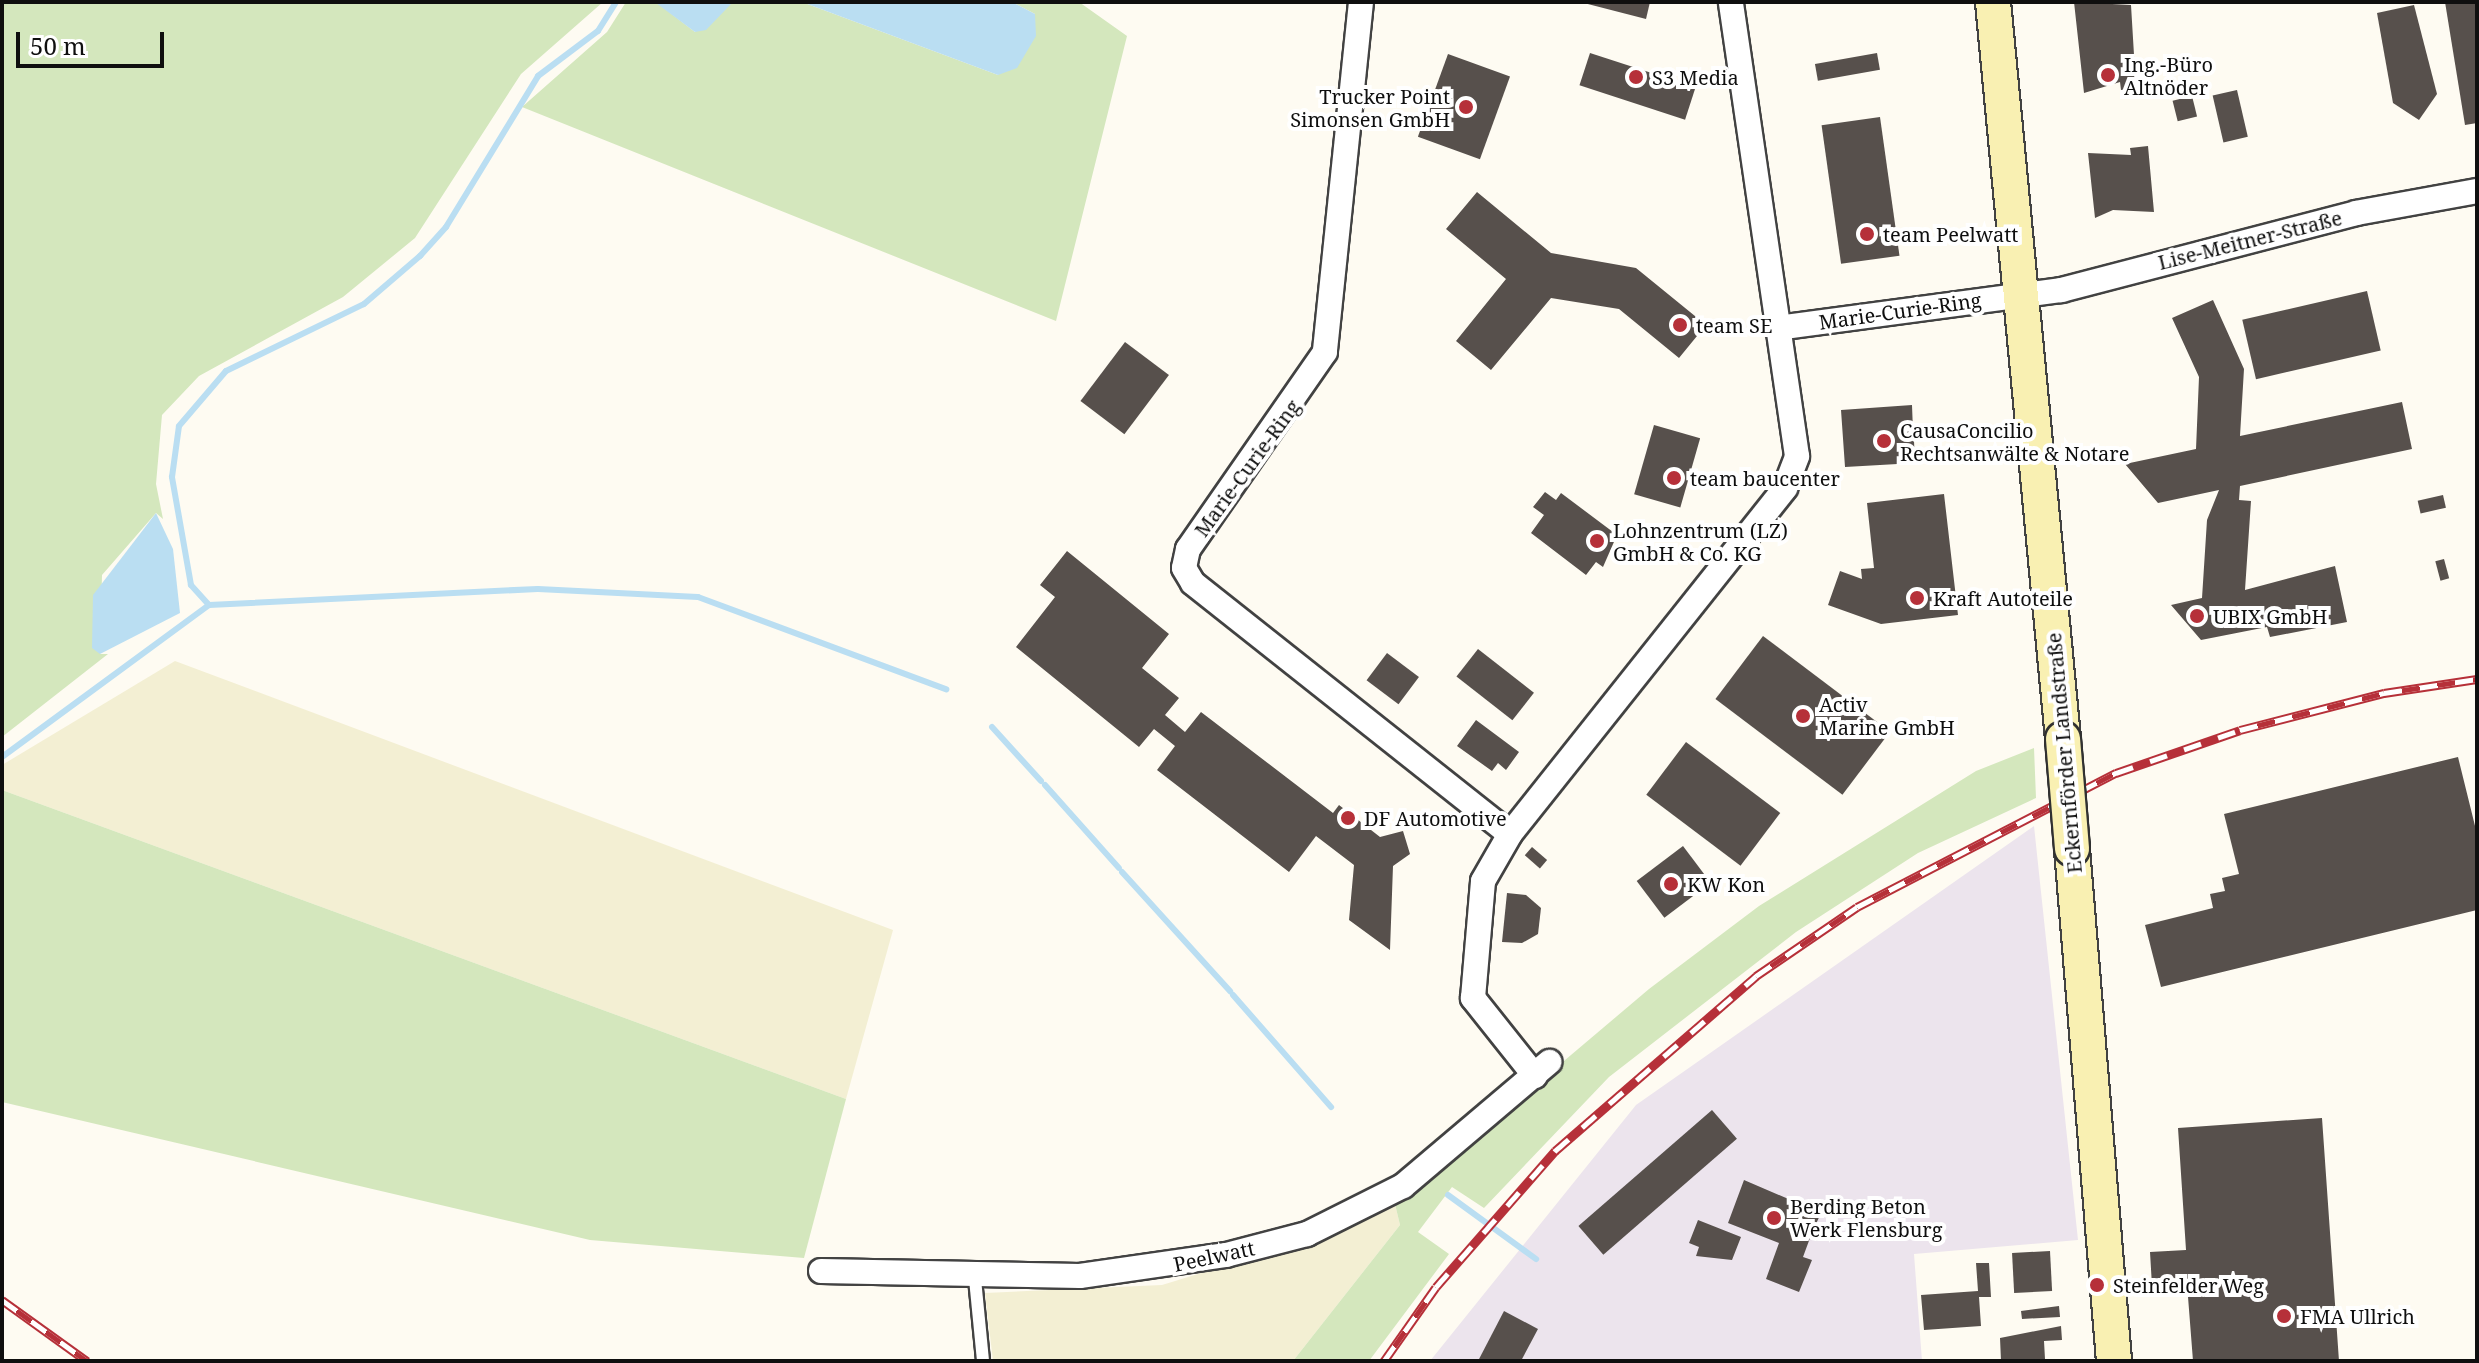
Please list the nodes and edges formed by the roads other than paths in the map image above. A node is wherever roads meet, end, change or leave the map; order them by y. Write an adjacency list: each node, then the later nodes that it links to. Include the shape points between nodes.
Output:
1 (1361, 2): 7 (street, Marie-Curie-Ring, via 1325,352 1188,549 1184,568 1193,583)
2 (1731, 2): 6 (street)
3 (1993, 2): 5 (street, Eckernförder Landstraße)
4 (2477, 191): 5 (street, Lise-Meitner-Straße, via 2356,213)
5 (2024, 296): 6 (street, Marie-Curie-Ring); 11 (street, Eckernförder Landstraße, bridge)
6 (1777, 328): 7 (street, via 1797,456 1785,488)
7 (1510, 834): 9 (street, Peelwatt, via 1483,881 1473,998 1542,1069 1403,1186 1307,1234 1146,1269)
8 (821, 1271): 9 (street, Peelwatt)
9 (975, 1279): 10 (lane)
10 (983, 1361)
11 (2114, 1361)

